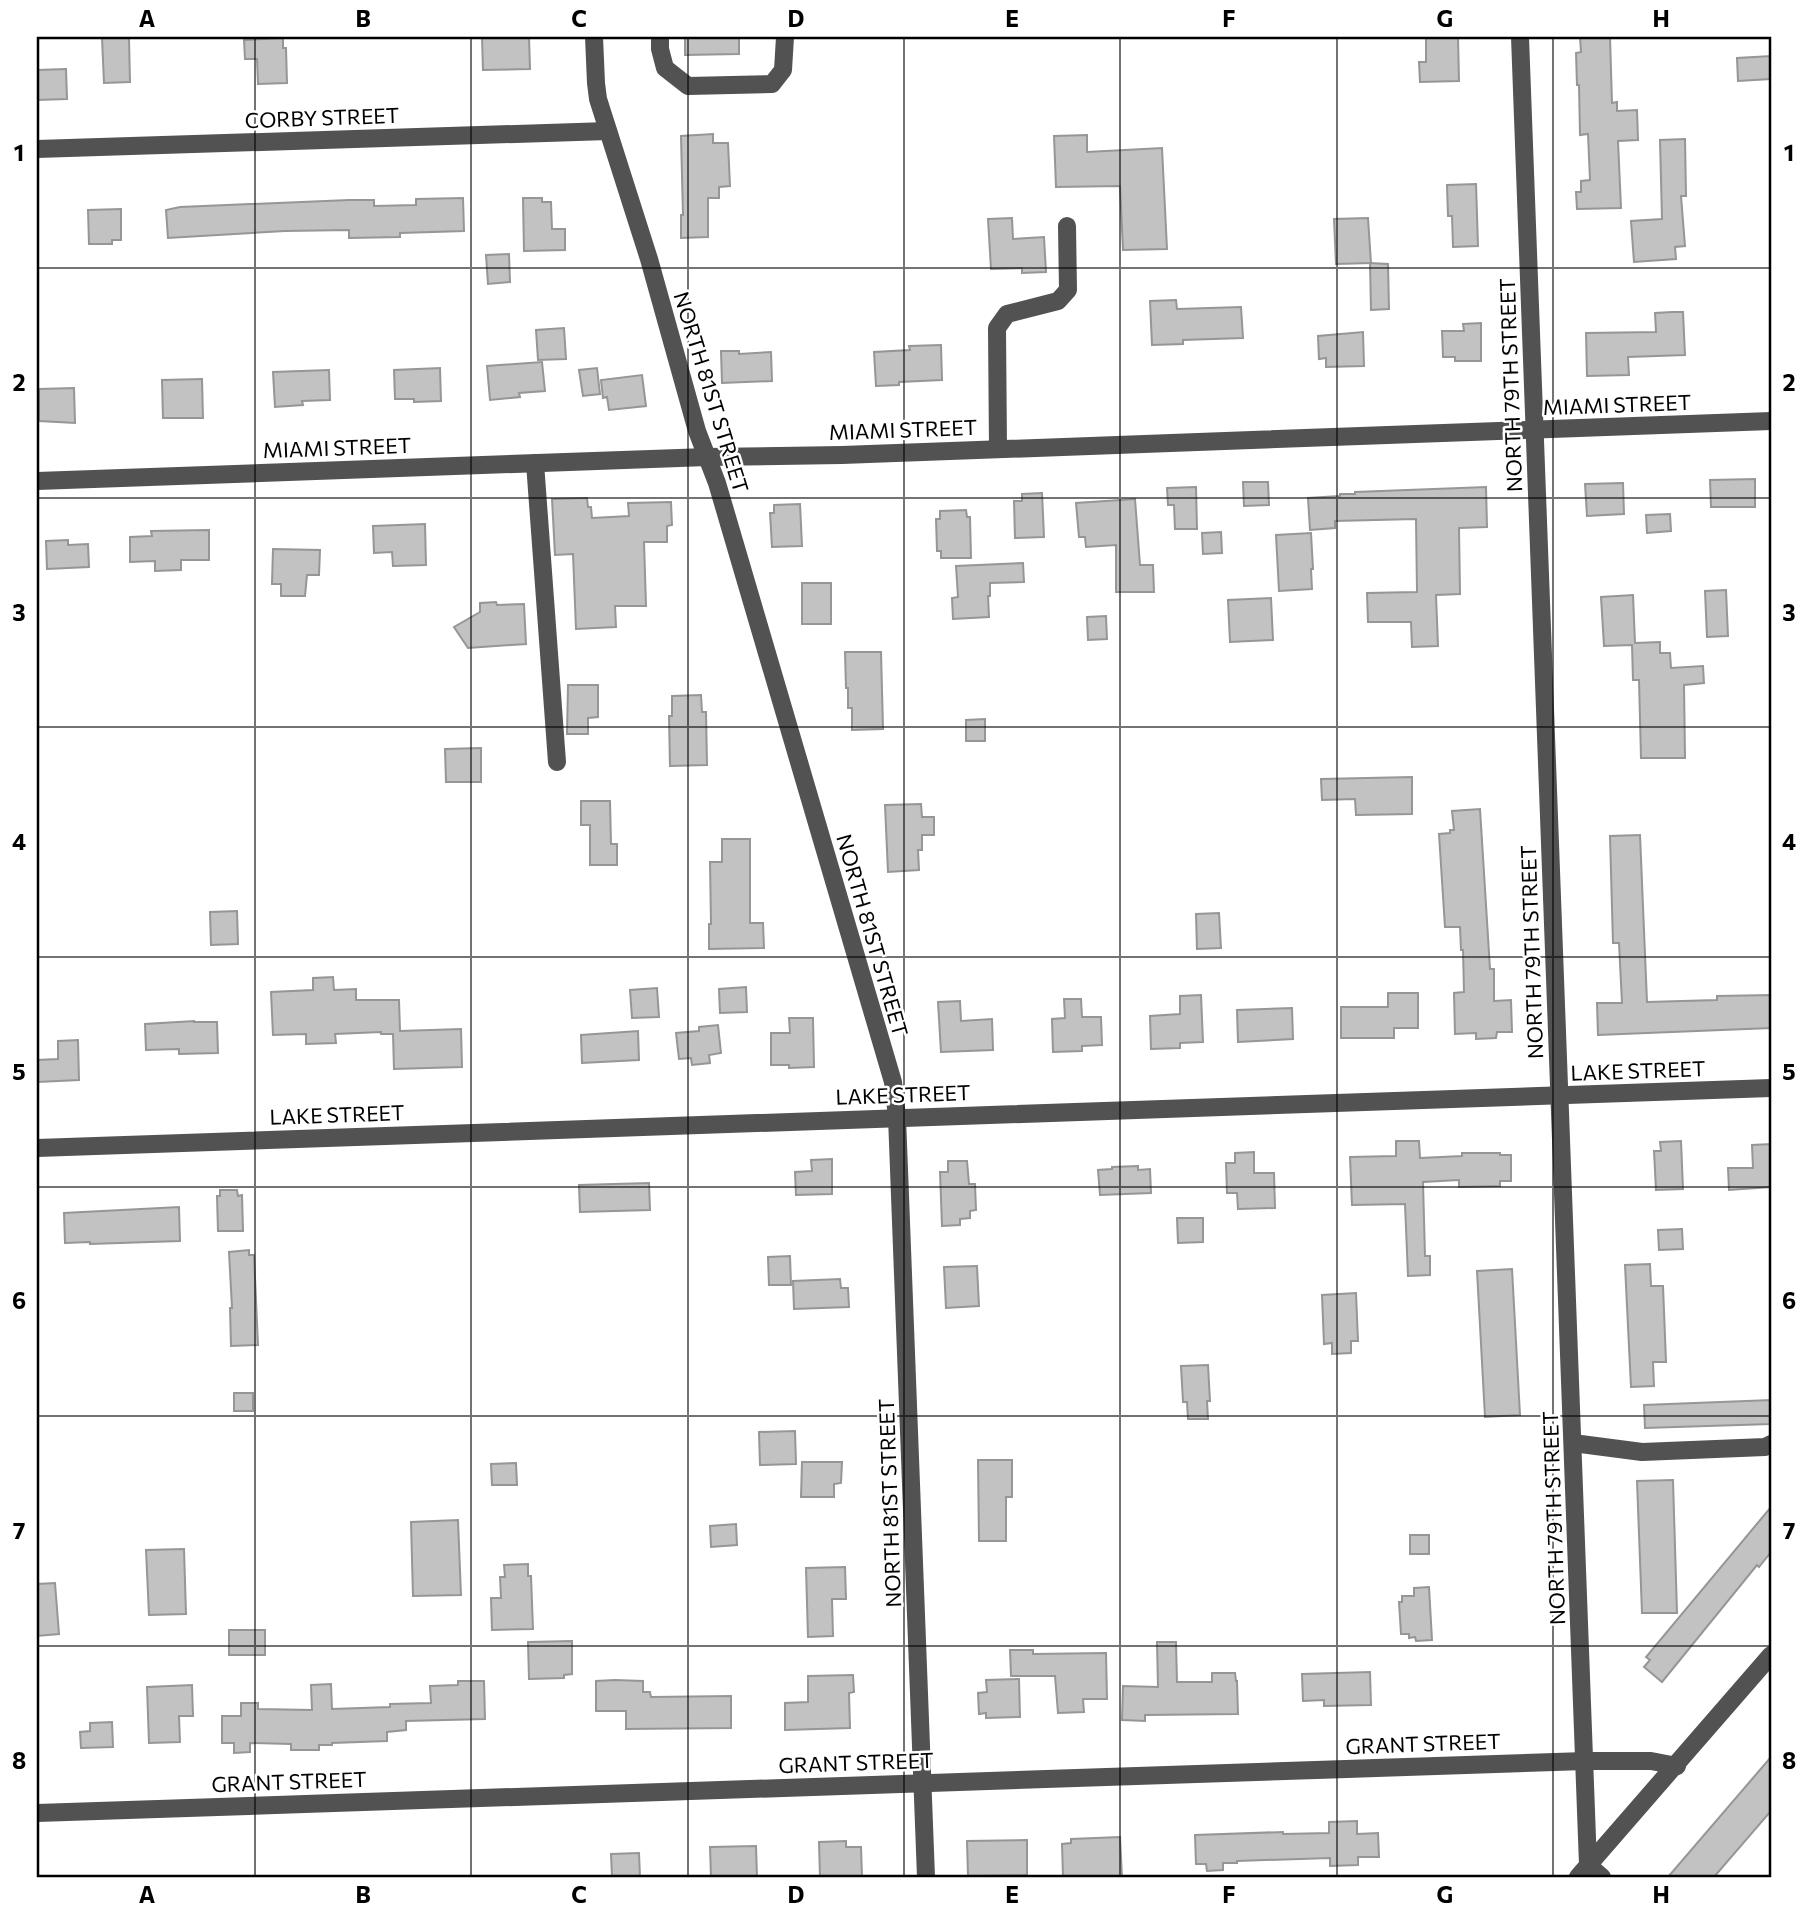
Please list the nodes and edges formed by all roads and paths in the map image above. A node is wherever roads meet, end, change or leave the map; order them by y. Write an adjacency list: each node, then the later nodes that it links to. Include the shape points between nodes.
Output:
1 (594, 37): 5 (street, NORTH 81ST STREET, via 598,99)
2 (660, 37): 3 (street, via 665,68 688,86 772,84 783,70)
3 (785, 37)
4 (1520, 37): 9 (street, NORTH 79TH STREET)
5 (608, 131): 6 (street, CORBY STREET); 11 (street, NORTH 81ST STREET)
6 (37, 149)
7 (1067, 226): 10 (street, via 1068,290 1058,301 1007,314 997,328)
8 (1771, 421): 9 (street, MIAMI STREET)
9 (1535, 429): 10 (street, MIAMI STREET); 16 (street, NORTH 79TH STREET)
10 (998, 449): 11 (street, MIAMI STREET)
11 (707, 457): 12 (street, MIAMI STREET); 17 (street, NORTH 81ST STREET, via 893,1082)
12 (535, 463): 13 (street, MIAMI STREET); 14 (street)
13 (37, 481)
14 (557, 762)
15 (1771, 1088): 16 (street, LAKE STREET)
16 (1559, 1095): 17 (street, LAKE STREET); 19 (street, NORTH 79TH STREET)
17 (897, 1117): 18 (street, LAKE STREET); 24 (street, NORTH 81ST STREET)
18 (37, 1148)
19 (1573, 1443): 20 (street, via 1642,1452); 22 (street, NORTH 79TH STREET)
20 (1771, 1444)
21 (1771, 1655): 23 (street)
22 (1585, 1761): 23 (street, GRANT STREET, via 1651,1760); 24 (street, GRANT STREET); 26 (street, NORTH 79TH STREET)
23 (1676, 1766): 26 (street)
24 (922, 1782): 25 (street, GRANT STREET); 27 (street, NORTH 81ST STREET)
25 (37, 1813)
26 (1583, 1871): 28 (street)
27 (926, 1877)
28 (1602, 1877)

